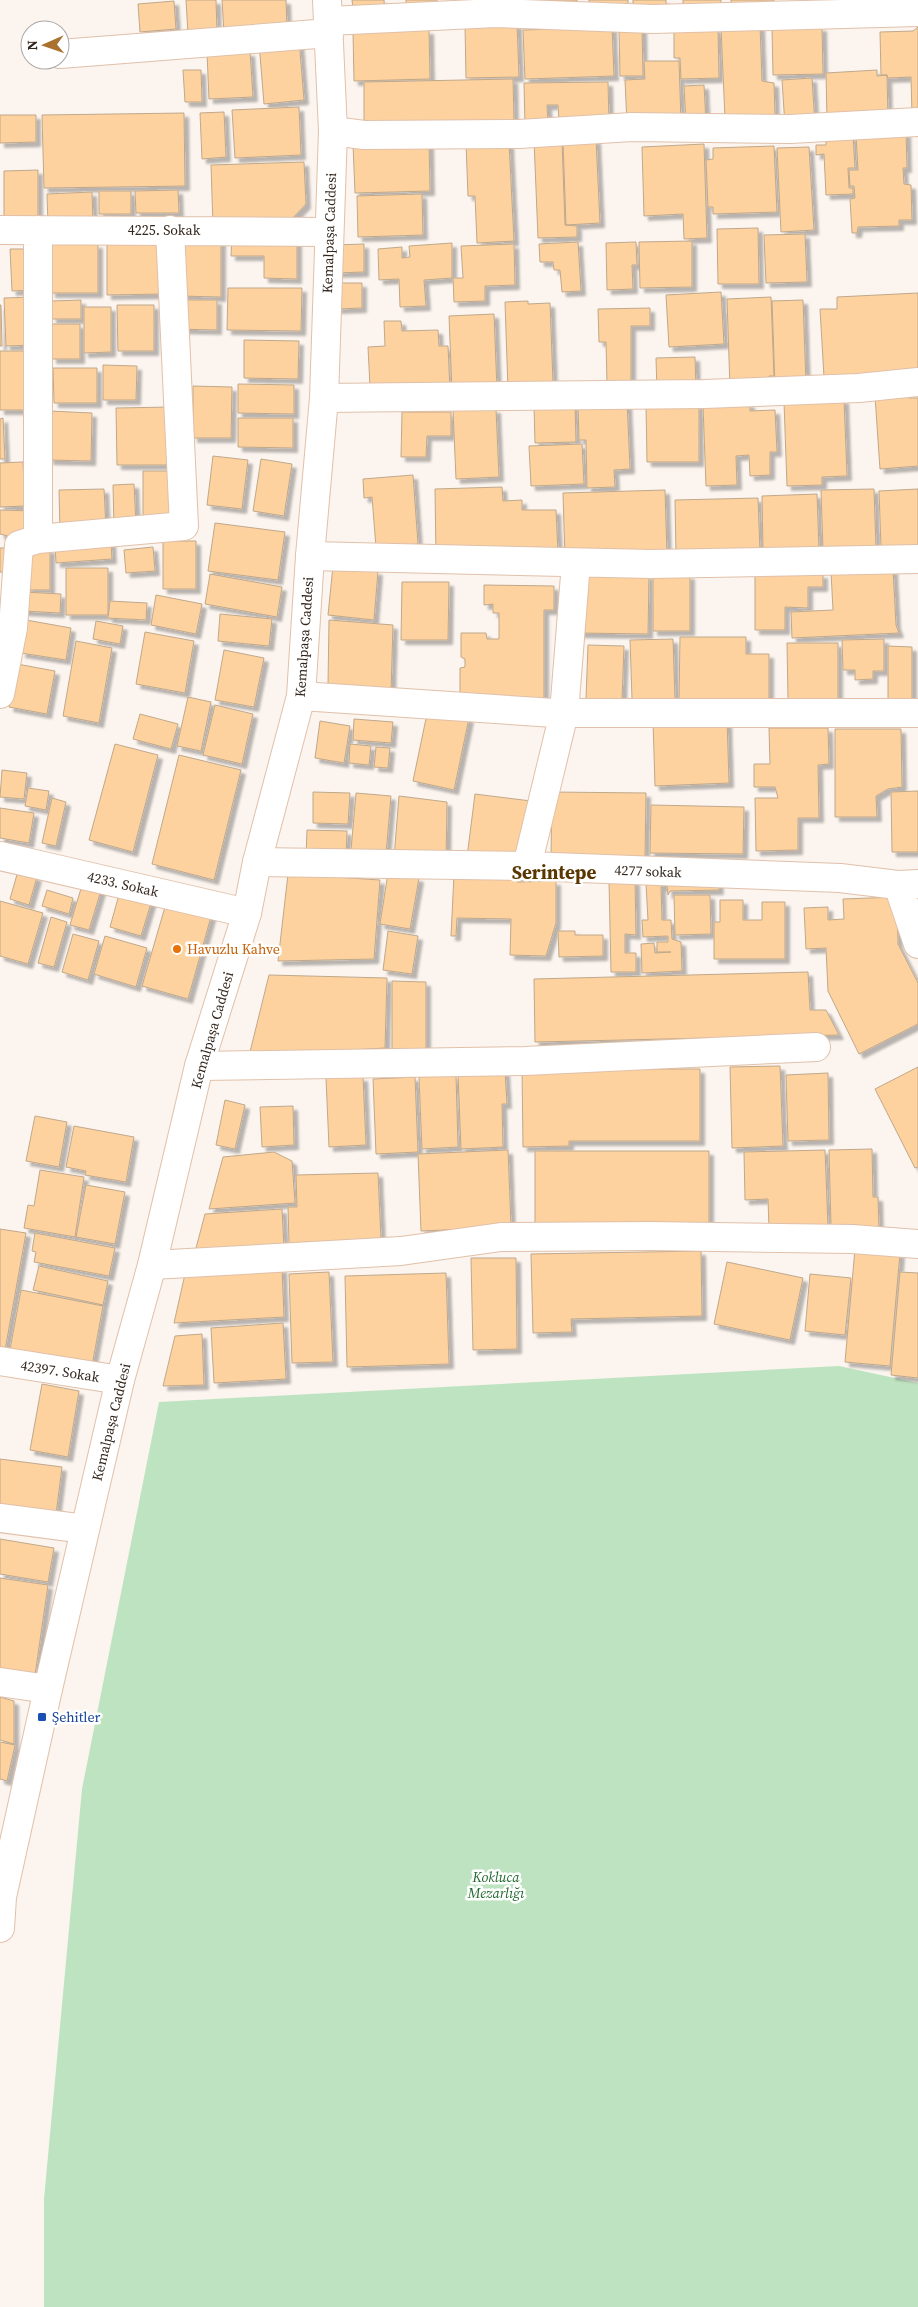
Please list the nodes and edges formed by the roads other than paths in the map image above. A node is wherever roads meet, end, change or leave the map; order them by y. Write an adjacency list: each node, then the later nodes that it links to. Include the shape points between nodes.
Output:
1 (918, 12): 2 (street, via 653,19 496,13)
2 (329, 18): 3 (street); 5 (street, Kemalpaşa Caddesi)
3 (70, 53)
4 (918, 122): 5 (street, via 790,129 632,127 519,134 364,135)
5 (333, 131): 9 (street, Kemalpaşa Caddesi)
6 (0, 230): 7 (street, 4225. Sokak)
7 (38, 230): 8 (street, 4225. Sokak); 12 (street)
8 (170, 230): 9 (street, 4225. Sokak); 12 (street, via 184,526)
9 (329, 232): 11 (street, Kemalpaşa Caddesi)
10 (918, 382): 11 (street, via 858,388 714,393)
11 (324, 398): 13 (street, Kemalpaşa Caddesi)
12 (19, 541): 16 (street, via 13,628)
13 (310, 556): 15 (street); 17 (street, Kemalpaşa Caddesi)
14 (918, 558): 15 (street, via 651,564)
15 (576, 562): 18 (street)
16 (0, 694)
17 (301, 696): 18 (street); 21 (street, Kemalpaşa Caddesi)
18 (564, 713): 19 (street); 22 (street)
19 (918, 713)
20 (0, 856): 24 (street, 4233. Sokak)
21 (257, 862): 22 (street, 4277 sokak); 24 (street, Kemalpaşa Caddesi)
22 (527, 866): 23 (street, 4277 sokak, via 840,878)
23 (908, 884): 25 (street)
24 (247, 913): 27 (street, Kemalpaşa Caddesi)
25 (918, 944)
26 (816, 1047): 27 (street, via 524,1061)
27 (199, 1066): 29 (street, Kemalpaşa Caddesi)
28 (918, 1244): 29 (street, via 852,1239 679,1236 501,1237 401,1251)
29 (152, 1265): 31 (street, Kemalpaşa Caddesi)
30 (0, 1361): 31 (street, 42397. Sokak)
31 (120, 1380): 33 (street, Kemalpaşa Caddesi)
32 (0, 1518): 33 (street)
33 (85, 1529): 35 (street, Kemalpaşa Caddesi)
34 (0, 1682): 35 (street)
35 (48, 1689): 36 (street, Kemalpaşa Caddesi)
36 (1, 1897): 37 (street, Kemalpaşa Caddesi)
37 (0, 1928)

